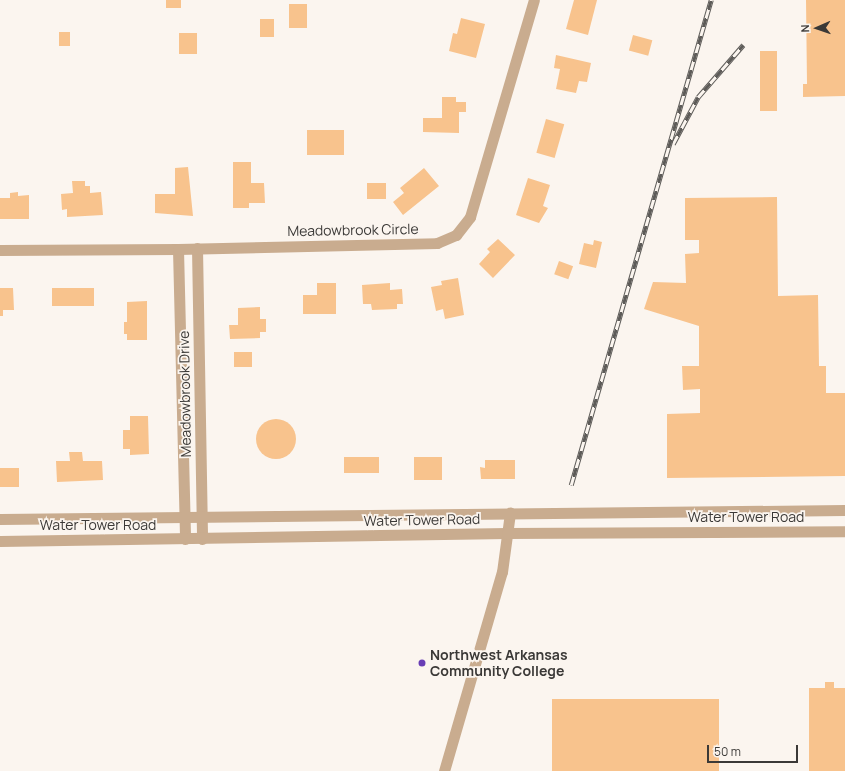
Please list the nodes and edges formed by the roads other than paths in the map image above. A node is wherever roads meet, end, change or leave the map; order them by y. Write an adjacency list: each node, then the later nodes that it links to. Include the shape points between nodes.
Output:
1 (534, 0): 2 (street, Meadowbrook Circle, via 470,216 456,235 437,243)
2 (197, 248): 3 (street, Meadowbrook Circle); 8 (street, Meadowbrook Drive)
3 (178, 249): 4 (street, Meadowbrook Circle); 7 (street, Meadowbrook Drive)
4 (0, 250)
5 (845, 510): 6 (street, Water Tower Road)
6 (510, 513): 8 (street, Water Tower Road); 11 (street)
7 (184, 516): 8 (street, Water Tower Road); 9 (street, Water Tower Road); 12 (street, Meadowbrook Drive)
8 (202, 516): 13 (street, Meadowbrook Drive)
9 (0, 519)
10 (845, 531): 11 (street, Water Tower Road)
11 (507, 533): 13 (street, Water Tower Road); 15 (street, via 502,572)
12 (185, 539): 13 (street, Water Tower Road); 14 (street, Water Tower Road)
13 (202, 539)
14 (0, 541)
15 (444, 771)

